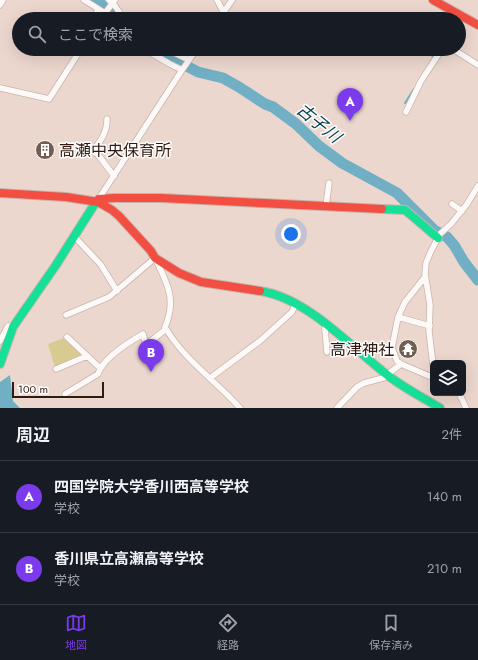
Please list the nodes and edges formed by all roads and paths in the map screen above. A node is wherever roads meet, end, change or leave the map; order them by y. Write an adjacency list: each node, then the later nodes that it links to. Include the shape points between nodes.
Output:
1 (3, 0): 7 (street)
2 (84, 0): 8 (street)
3 (218, 0): 12 (street)
4 (232, 0): 13 (street)
5 (432, 0): 14 (street)
6 (112, 1): 10 (street); 11 (street)
7 (0, 5)
8 (98, 9): 9 (street); 10 (street)
9 (97, 12)
10 (106, 12)
11 (119, 12)
12 (224, 12)
13 (225, 12)
14 (450, 12)
15 (466, 20): 16 (street)
16 (478, 25)
17 (77, 56): 26 (street, via 49,99)
18 (156, 56): 25 (street)
19 (181, 56): 23 (street)
20 (192, 56): 23 (street)
21 (437, 56): 27 (street, via 421,81)
22 (463, 56): 24 (street)
23 (189, 60): 25 (street)
24 (478, 65)
25 (182, 70): 29 (street)
26 (0, 88)
27 (406, 112)
28 (106, 119): 29 (street, via 107,128 104,136 93,151)
29 (114, 176): 33 (street)
30 (329, 183): 35 (street)
31 (478, 186): 36 (street)
32 (0, 193): 33 (street, via 66,197)
33 (97, 202): 35 (street, via 113,197); 37 (street); 39 (street, via 119,216)
34 (452, 204): 36 (street)
35 (326, 206): 38 (street, via 405,210)
36 (462, 211): 38 (street)
37 (74, 236): 41 (street, via 101,265); 47 (street)
38 (438, 238): 40 (street, via 426,263)
39 (155, 258): 41 (street); 42 (street, via 190,278 268,292); 48 (street, via 168,286 171,308)
40 (425, 277): 44 (street, via 405,302); 46 (street, via 430,305)
41 (117, 292): 43 (street)
42 (296, 303): 45 (street); 60 (street, via 292,312 261,340)
43 (66, 315)
44 (398, 317): 46 (street); 55 (street, via 392,348 397,361)
45 (326, 325): 51 (street); 58 (street)
46 (430, 326): 53 (street)
47 (13, 328): 50 (street, via 8,326); 54 (street)
48 (166, 329): 56 (street, via 146,345 143,334 126,343); 60 (street, via 190,359)
49 (67, 337): 52 (street)
50 (0, 341)
51 (327, 352)
52 (87, 356): 56 (street); 57 (street)
53 (433, 360)
54 (0, 364)
55 (401, 364): 58 (street); 59 (street)
56 (100, 368): 61 (street, via 98,374)
57 (56, 369)
58 (387, 375): 64 (street, via 357,387); 65 (street)
59 (430, 376)
60 (210, 378): 63 (street)
61 (65, 394)
62 (460, 396): 66 (street)
63 (240, 408)
64 (337, 408)
65 (440, 408)
66 (466, 408)

